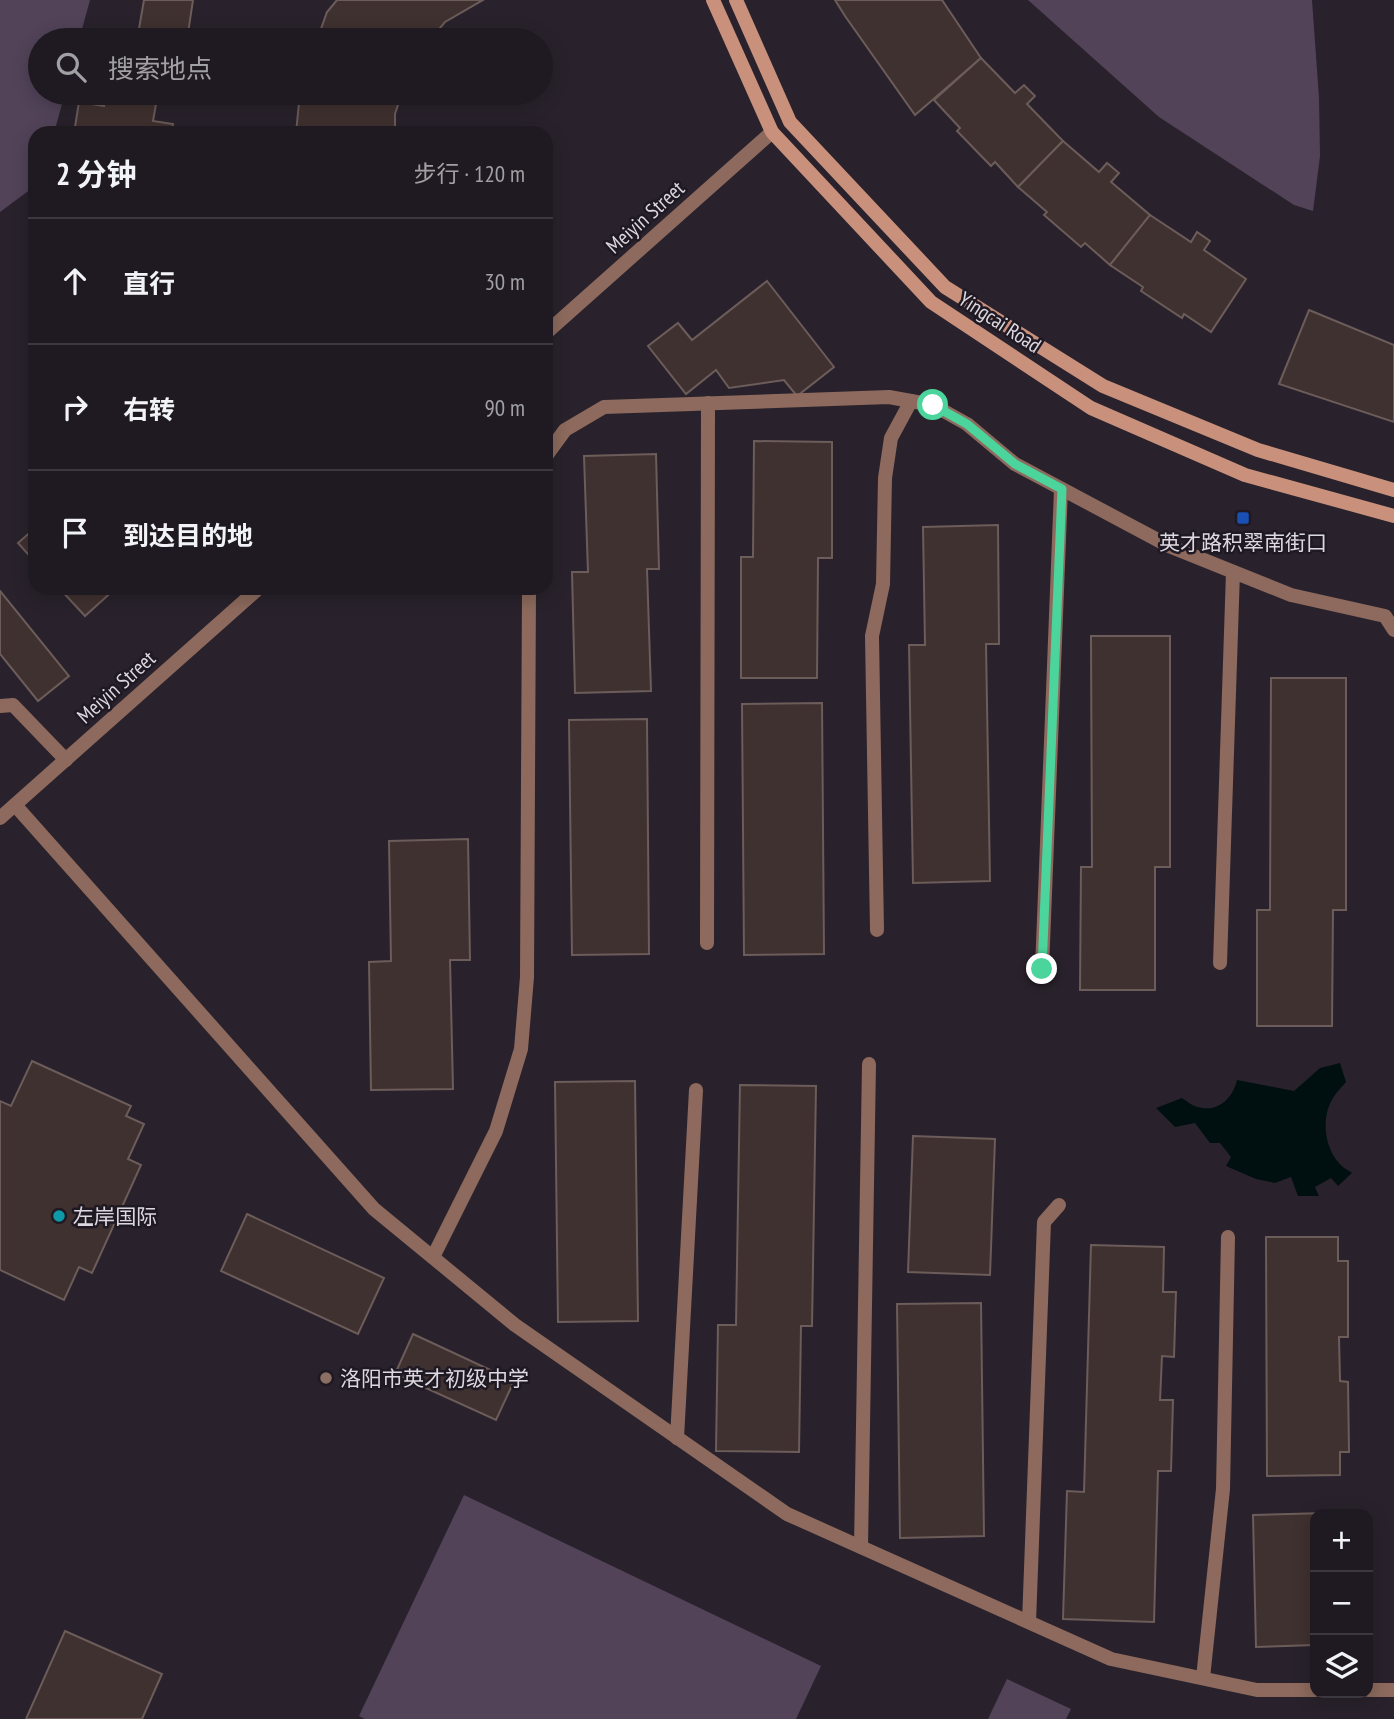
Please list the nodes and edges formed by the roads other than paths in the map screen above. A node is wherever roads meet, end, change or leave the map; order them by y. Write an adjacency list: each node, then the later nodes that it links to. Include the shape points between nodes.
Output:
1 (713, 0): 3 (main road, Yingcai Road)
2 (736, 0): 9 (main road, Yingcai Road, via 790,122 945,287 1103,386 1258,450)
3 (772, 132): 4 (street, Meiyin Street); 10 (main road, Yingcai Road, via 931,302 1091,408 1245,475)
4 (553, 327)
5 (911, 401): 6 (street, via 888,397); 8 (street, via 933,405 967,424 1015,464); 19 (street, via 891,438 885,478 883,584 872,636)
6 (708, 403): 7 (street, via 604,407 565,430); 20 (street)
7 (553, 446)
8 (1062, 489): 11 (street, via 1169,546); 22 (street)
9 (1394, 490)
10 (1394, 516)
11 (1233, 572): 14 (street, via 1291,595 1385,616); 21 (street)
12 (251, 595): 16 (street, Meiyin Street)
13 (529, 595): 27 (street, via 527,977 521,1049 496,1131)
14 (1394, 630)
15 (0, 706): 16 (street, via 13,705)
16 (66, 760): 17 (street, Meiyin Street)
17 (15, 805): 18 (street, Meiyin Street); 27 (street, via 374,1209)
18 (0, 818)
19 (877, 930)
20 (707, 943)
21 (1220, 962)
22 (1042, 969)
23 (869, 1064): 29 (street)
24 (696, 1090): 28 (street)
25 (1059, 1205): 30 (street, via 1044,1222)
26 (1228, 1237): 31 (street, via 1223,1489)
27 (433, 1258): 28 (street, via 515,1325)
28 (677, 1438): 29 (street, via 787,1514)
29 (861, 1547): 30 (street)
30 (1029, 1622): 31 (street, via 1111,1659)
31 (1203, 1678): 32 (street, via 1257,1690)
32 (1310, 1690)
33 (1373, 1690): 34 (street)
34 (1394, 1690)

